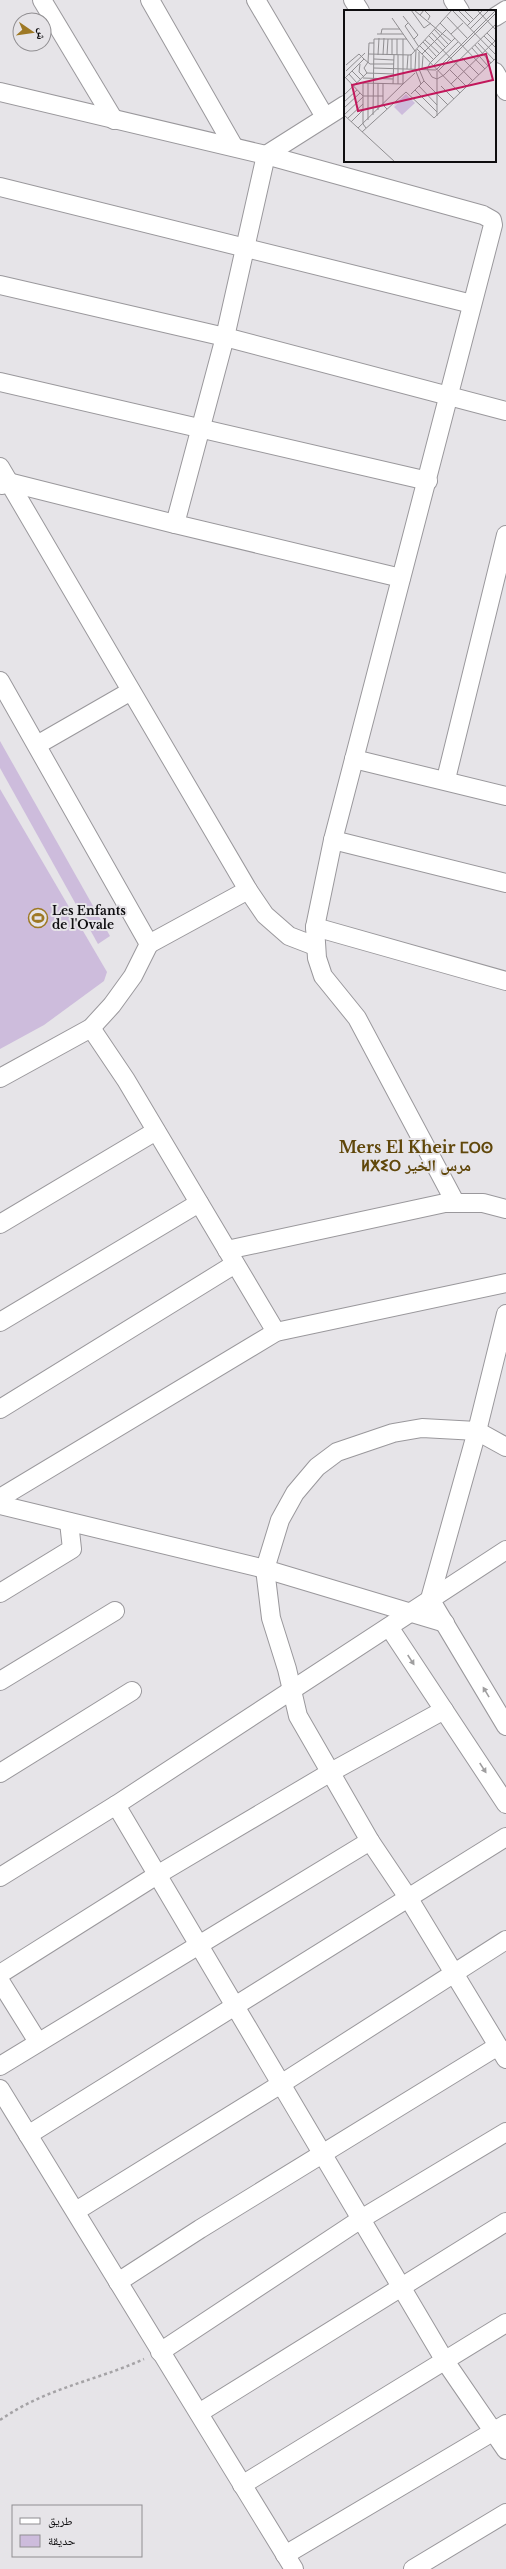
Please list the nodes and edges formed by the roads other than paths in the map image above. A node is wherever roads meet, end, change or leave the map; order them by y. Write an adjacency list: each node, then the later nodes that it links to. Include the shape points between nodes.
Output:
1 (42, 0): 15 (street)
2 (150, 0): 16 (street)
3 (256, 0): 14 (street)
4 (353, 0): 6 (street)
5 (453, 0): 7 (street)
6 (359, 10)
7 (459, 10)
8 (506, 10): 9 (street)
9 (496, 16)
10 (496, 74): 11 (street)
11 (506, 91)
12 (0, 92): 15 (street)
13 (344, 106): 14 (street)
14 (325, 117): 17 (street)
15 (114, 120): 16 (street)
16 (234, 147): 17 (street)
17 (266, 155): 19 (street); 21 (street, via 489,217 493,225)
18 (0, 187): 19 (street)
19 (243, 248): 21 (street); 22 (street)
20 (0, 285): 22 (street)
21 (472, 304): 24 (street)
22 (225, 337): 24 (street); 26 (street)
23 (0, 382): 26 (street)
24 (449, 395): 25 (street); 28 (street)
25 (506, 411)
26 (199, 428): 28 (street); 29 (street)
27 (3, 479): 29 (street); 33 (street)
28 (428, 481): 31 (street)
29 (175, 524): 31 (street)
30 (506, 535): 36 (street)
31 (401, 578): 35 (street)
32 (0, 681): 34 (street)
33 (131, 691): 34 (street); 40 (street)
34 (37, 745): 42 (street)
35 (354, 759): 36 (street); 38 (street)
36 (446, 779): 37 (street)
37 (506, 796)
38 (333, 840): 39 (street); 41 (street)
39 (506, 883)
40 (248, 890): 42 (street); 43 (street, via 266,915 289,936)
41 (314, 927): 43 (street); 44 (street)
42 (149, 944): 45 (street, via 133,976)
43 (315, 946): 48 (street, via 323,976 357,1018)
44 (506, 981)
45 (91, 1028): 46 (street); 47 (street)
46 (0, 1078)
47 (156, 1131): 49 (street); 51 (street)
48 (455, 1202): 50 (street, via 484,1203); 52 (street)
49 (199, 1203): 52 (street); 55 (street)
50 (506, 1209)
51 (0, 1224)
52 (231, 1257): 56 (street); 58 (street)
53 (506, 1283): 56 (street)
54 (506, 1314): 57 (street)
55 (0, 1322)
56 (276, 1332): 61 (street)
57 (502, 1343): 59 (street)
58 (0, 1409)
59 (478, 1431): 60 (street); 65 (street, via 422,1428 393,1433 337,1452 317,1467 295,1493 280,1520); 67 (street)
60 (506, 1446)
61 (0, 1498)
62 (0, 1505): 63 (street)
63 (69, 1522): 65 (street); 66 (street, via 72,1549)
64 (505, 1551): 67 (street)
65 (265, 1569): 69 (street); 73 (street, via 271,1618)
66 (0, 1593)
67 (430, 1599): 69 (street); 70 (street)
68 (114, 1611): 72 (street)
69 (413, 1612): 70 (street); 71 (street)
70 (445, 1623): 76 (street, one-way to 70)
71 (389, 1628): 73 (street); 75 (street, one-way to 75)
72 (0, 1681)
73 (293, 1690): 77 (street, via 298,1716); 80 (street)
74 (132, 1691): 78 (street)
75 (444, 1710): 77 (street); 79 (street, one-way to 79)
76 (506, 1726)
77 (331, 1772): 82 (street); 83 (street)
78 (0, 1773)
79 (506, 1804)
80 (116, 1805): 83 (street); 84 (street)
81 (506, 1837): 85 (street)
82 (370, 1841): 85 (street); 87 (street)
83 (157, 1875): 87 (street); 89 (street)
84 (0, 1876)
85 (409, 1899): 88 (street); 91 (street)
86 (506, 1940): 88 (street)
87 (199, 1946): 91 (street); 92 (street)
88 (454, 1973): 93 (street); 95 (street)
89 (0, 1974)
90 (0, 1981): 92 (street)
91 (235, 2006): 95 (street); 98 (street)
92 (38, 2042): 94 (street)
93 (504, 2055): 99 (street)
94 (0, 2066)
95 (281, 2084): 99 (street); 100 (street)
96 (0, 2089): 98 (street)
97 (506, 2132): 101 (street)
98 (28, 2135): 100 (street)
99 (322, 2153): 101 (street); 103 (street)
100 (76, 2211): 103 (street)
101 (361, 2219): 104 (street); 106 (street)
102 (506, 2222): 104 (street)
103 (118, 2282): 106 (street)
104 (402, 2288): 107 (street); 108 (street)
105 (506, 2323): 107 (street)
106 (160, 2352): 108 (street)
107 (445, 2361): 109 (street); 111 (street)
108 (198, 2414): 111 (street)
109 (500, 2428): 110 (street); 113 (street)
110 (506, 2450)
111 (242, 2485): 113 (street)
112 (506, 2513): 114 (street)
113 (289, 2562)
114 (413, 2569)

